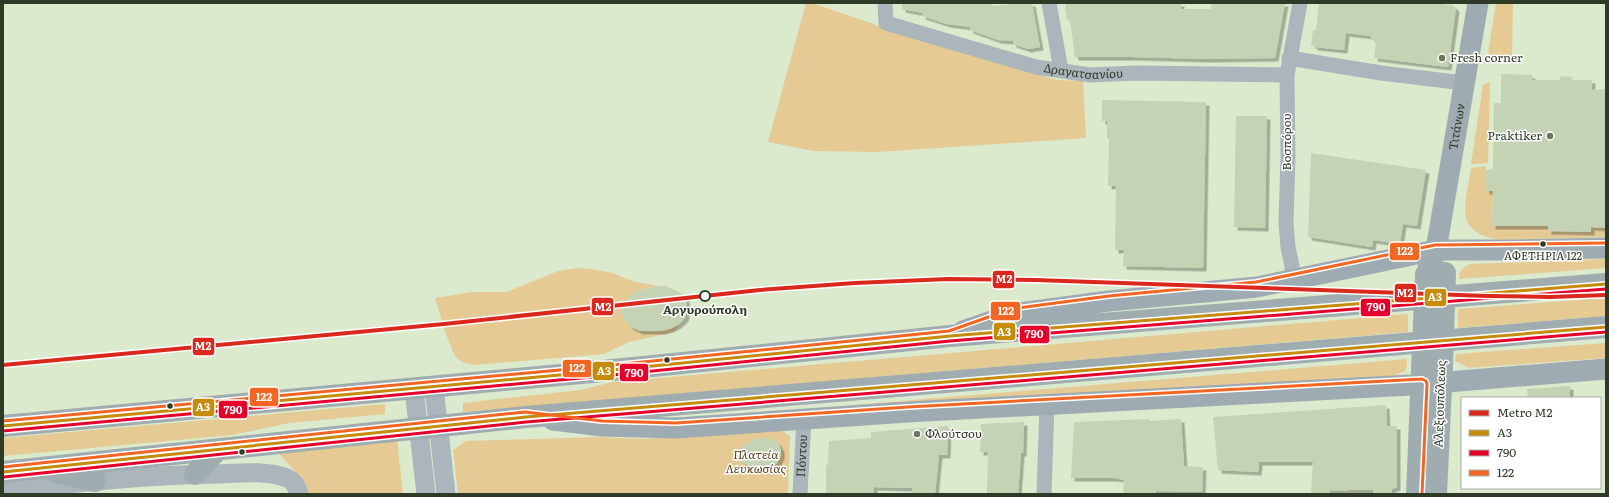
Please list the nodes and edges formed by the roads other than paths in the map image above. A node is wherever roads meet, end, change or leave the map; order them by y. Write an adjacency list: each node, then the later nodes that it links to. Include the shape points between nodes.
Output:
1 (885, 3): 6 (street, Δραγατσανίου, via 886,23 1036,66)
2 (1049, 3): 6 (street)
3 (1300, 3): 5 (street, Βοσπόρου)
4 (1478, 3): 8 (main road, Τιτάνων)
5 (1289, 58): 7 (street, Βοσπόρου); 8 (street)
6 (1061, 70): 7 (street, Δραγατσανίου, via 1090,75)
7 (1287, 75): 11 (street, Βοσπόρου, via 1286,223 1292,266)
8 (1464, 83): 10 (main road, Τιτάνων)
9 (1606, 248): 10 (main road)
10 (1436, 250): 11 (main road); 16 (main road, Αλεξιουπόλεως, bridge)
11 (1290, 281): 14 (main road, via 1234,290 1109,301 1012,314)
12 (1606, 284): 14 (main road)
13 (1606, 327): 19 (main road)
14 (950, 336): 17 (main road)
15 (1606, 369): 16 (main road, via 1499,376)
16 (1432, 376): 18 (main road); 34 (main road, Αλεξιουπόλεως); 35 (main road, Αλεξιουπόλεως)
17 (424, 388): 21 (main road); 22 (street)
18 (1047, 405): 20 (main road); 33 (street)
19 (526, 417): 20 (main road, via 602,426 676,428); 22 (main road)
20 (804, 419): 32 (street, Πόντου)
21 (3, 426)
22 (429, 427): 23 (main road); 30 (street); 31 (street)
23 (218, 450): 24 (main road); 26 (main road)
24 (42, 468): 25 (main road); 27 (main road)
25 (3, 472)
26 (195, 474): 27 (street); 29 (street, via 274,475 293,481)
27 (95, 481): 28 (street)
28 (3, 491)
29 (299, 494)
30 (426, 494)
31 (446, 494)
32 (800, 494)
33 (1044, 494)
34 (1417, 494)
35 (1436, 494)

